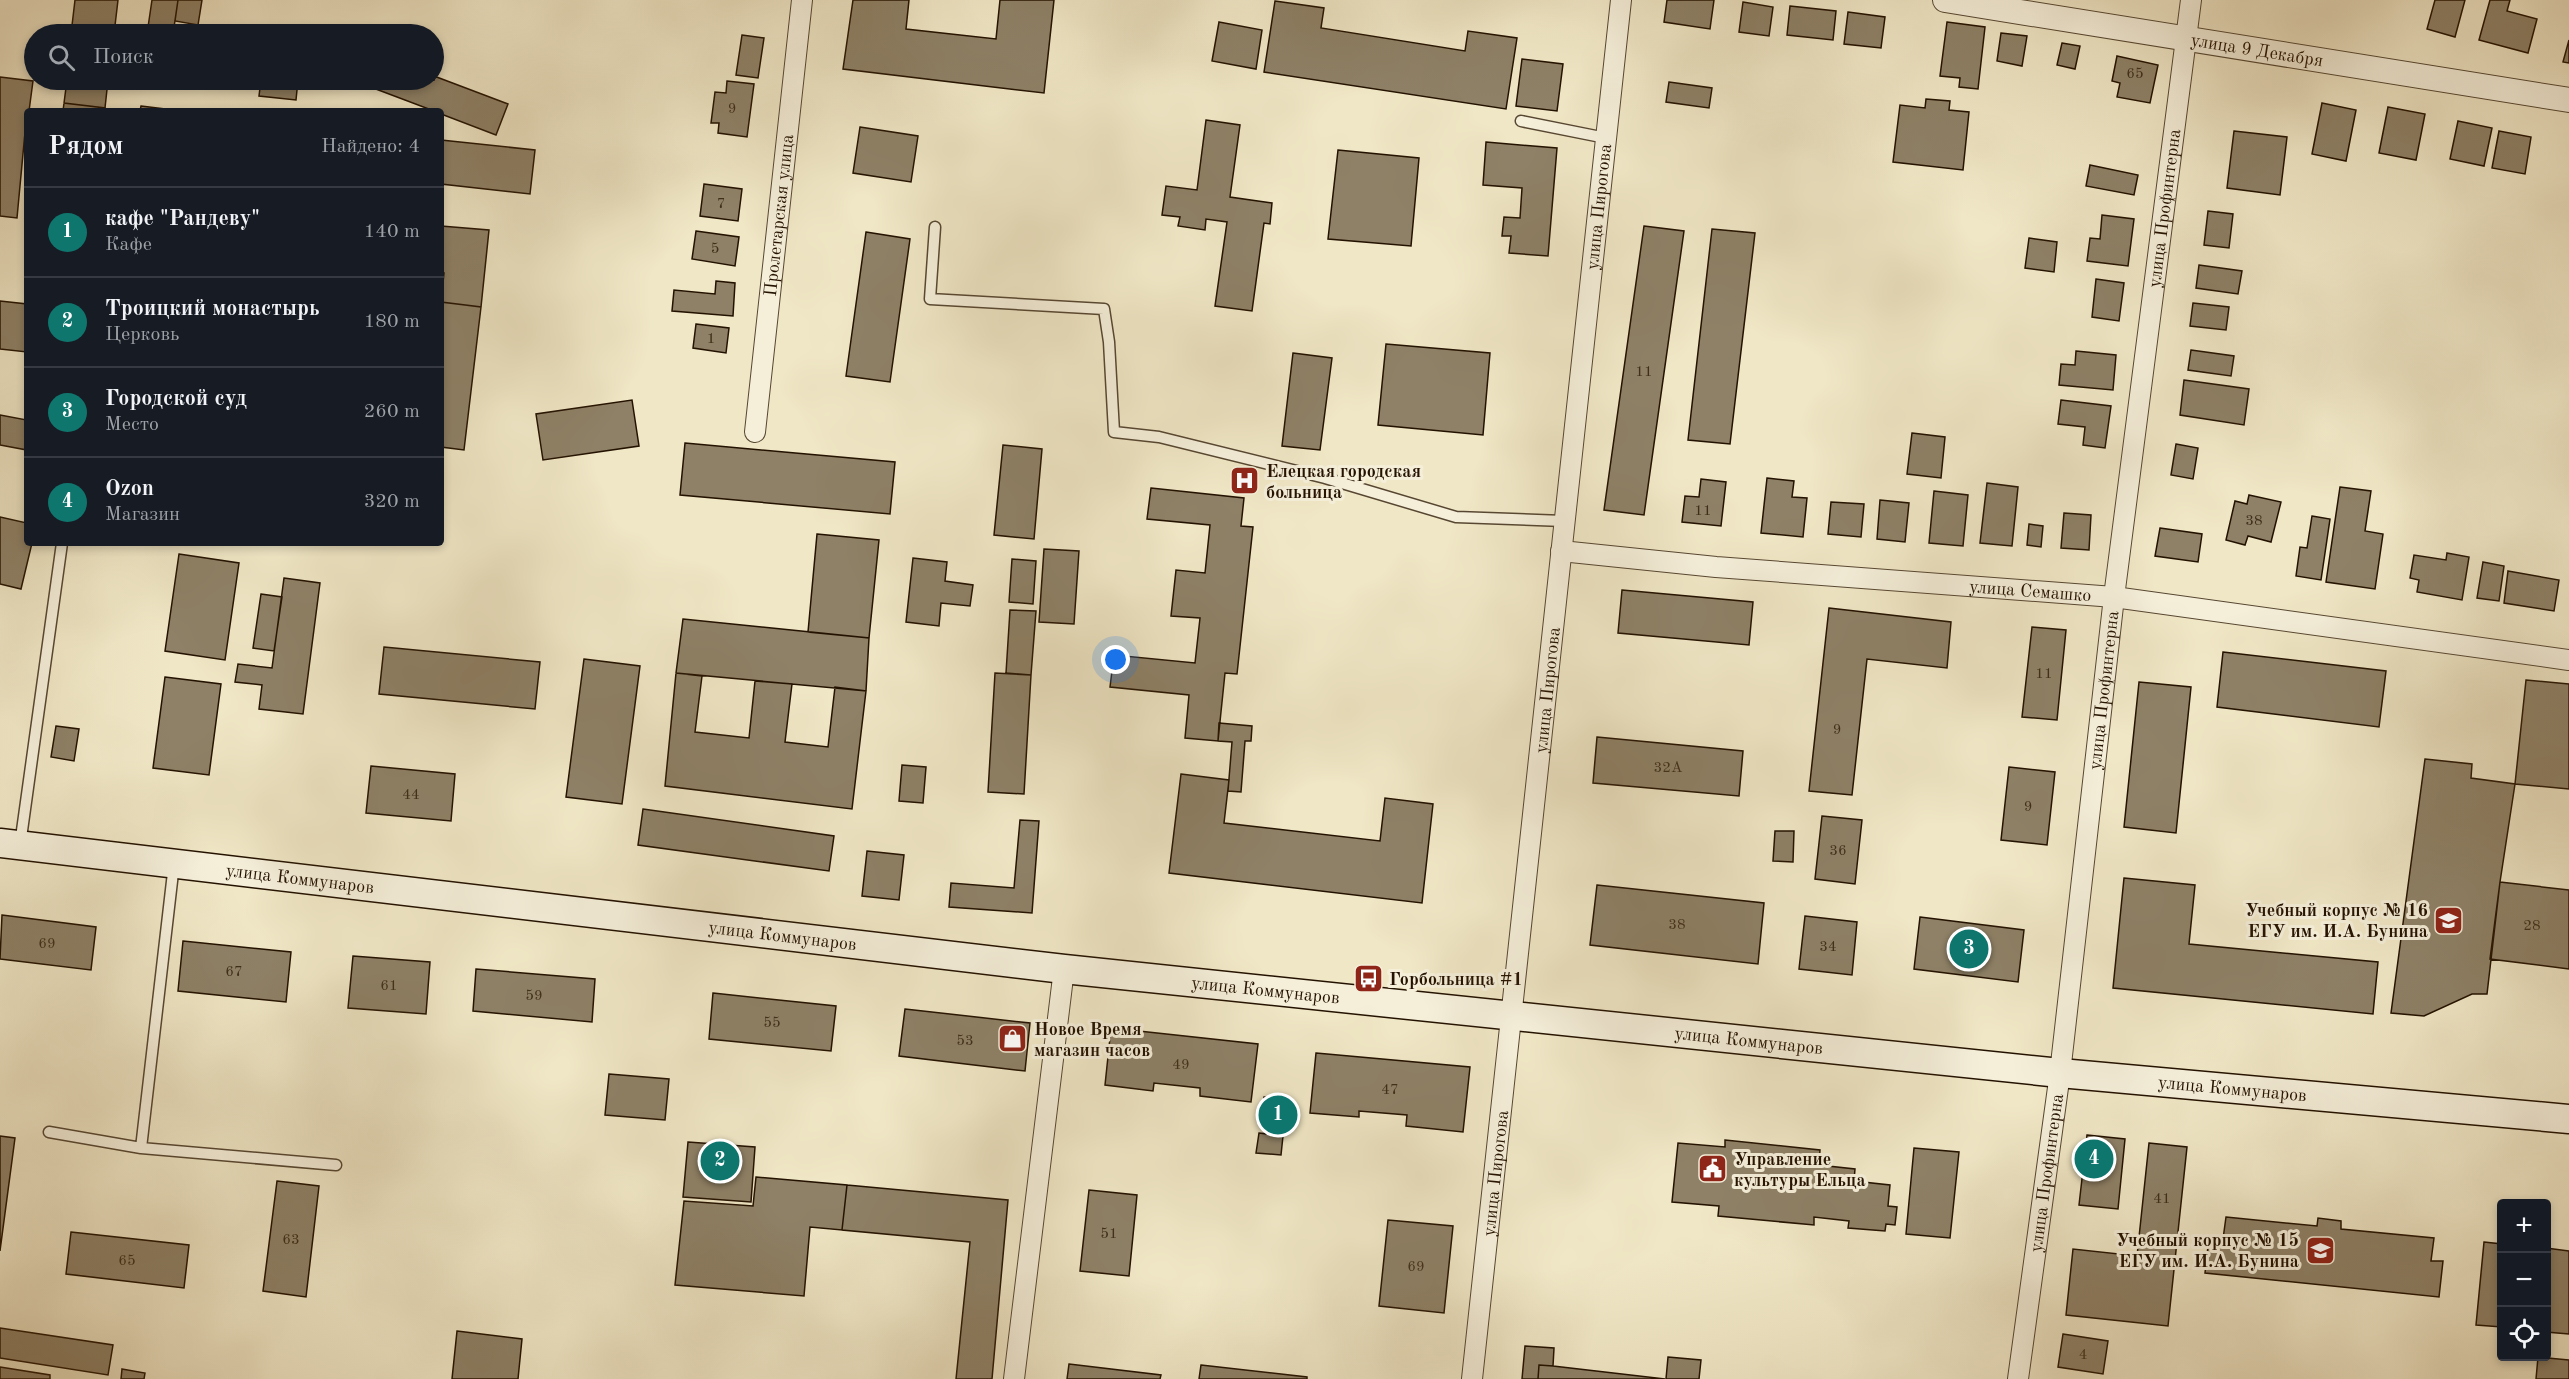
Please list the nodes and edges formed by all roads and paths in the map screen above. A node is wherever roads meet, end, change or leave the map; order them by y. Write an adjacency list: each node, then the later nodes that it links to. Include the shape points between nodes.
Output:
1 (802, 0): 10 (street, Пролетарская улица)
2 (1621, 0): 8 (street, улица Пирогова)
3 (1945, 0): 5 (street, улица 9 Декабря)
4 (2191, 0): 5 (street, улица Профинтерна)
5 (2185, 38): 6 (street, улица 9 Декабря); 14 (street, улица Профинтерна)
6 (2569, 100)
7 (1521, 122): 8 (lane)
8 (1606, 138): 11 (street, улица Пирогова)
9 (935, 227): 11 (lane, via 930,299 1104,309 1114,432 1159,437 1325,478 1456,517)
10 (755, 432)
11 (1564, 520): 13 (street, улица Пирогова)
12 (61, 546): 16 (lane)
13 (1561, 551): 14 (street, улица Семашко, via 1716,567); 19 (street, улица Пирогова)
14 (2114, 597): 15 (street, улица Семашко); 20 (street, улица Профинтерна)
15 (2569, 660)
16 (10, 844): 17 (main road, улица Коммунаров)
17 (174, 864): 18 (main road, улица Коммунаров); 23 (lane)
18 (1064, 969): 19 (main road, улица Коммунаров); 25 (street)
19 (1514, 1016): 20 (main road, улица Коммунаров); 26 (street, улица Пирогова)
20 (2061, 1073): 21 (main road, улица Коммунаров); 27 (street, улица Профинтерна)
21 (2569, 1119)
22 (49, 1132): 23 (lane)
23 (141, 1148): 24 (lane)
24 (336, 1165)
25 (1014, 1379)
26 (1472, 1379)
27 (2018, 1379)

